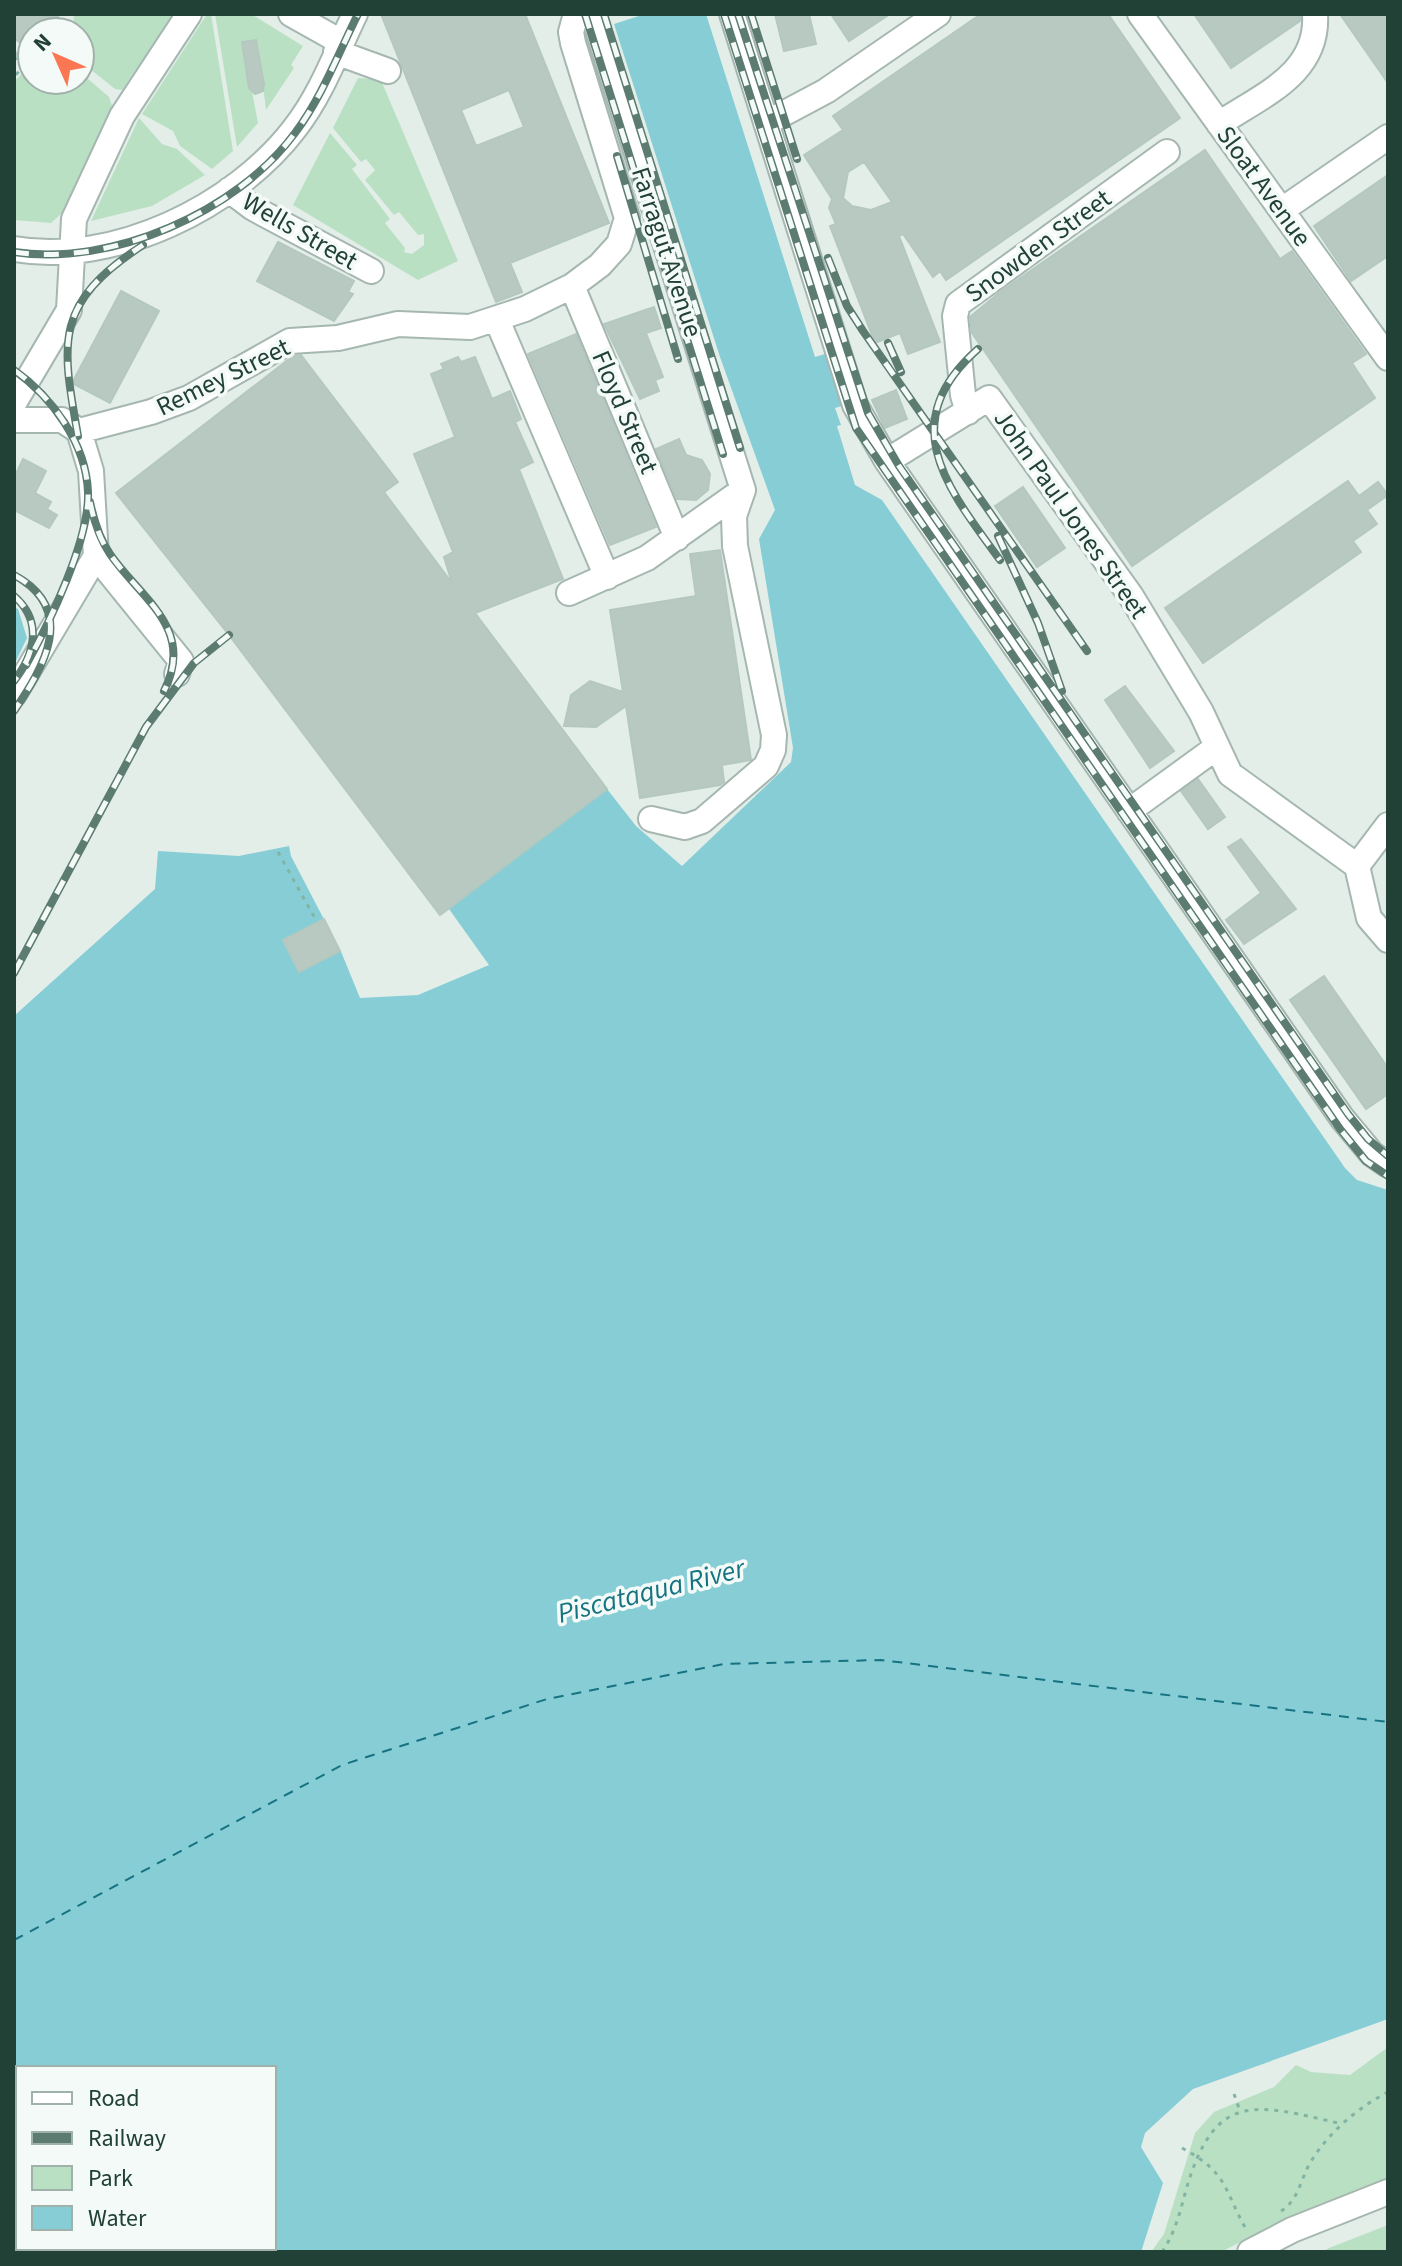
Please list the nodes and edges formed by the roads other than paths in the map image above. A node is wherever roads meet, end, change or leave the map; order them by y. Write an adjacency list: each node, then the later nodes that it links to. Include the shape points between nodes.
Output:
1 (189, 14): 19 (street, via 122,116 74,219)
2 (291, 14): 10 (street)
3 (355, 14): 10 (street)
4 (576, 14): 21 (street, Remey Street, via 573,43 627,218 624,234 600,265)
5 (593, 14): 29 (street, Farragut Avenue)
6 (732, 14): 12 (street)
7 (938, 14): 12 (street, via 826,91)
8 (1140, 14): 13 (street, Sloat Avenue)
9 (1315, 14): 13 (street, via 1310,49 1298,71)
10 (339, 47): 11 (street); 16 (street, via 289,136)
11 (388, 71)
12 (766, 123): 28 (street, via 855,405)
13 (1219, 124): 17 (street, Sloat Avenue)
14 (1388, 137): 17 (street)
15 (1167, 152): 25 (street, Snowden Street, via 958,304 955,316)
16 (229, 190): 19 (street, via 160,227); 20 (street, Wells Street)
17 (1282, 210): 23 (street, Sloat Avenue)
18 (14, 249): 19 (street)
19 (72, 251): 24 (street, via 69,310)
20 (371, 271)
21 (572, 286): 22 (street, Remey Street); 30 (street, Floyd Street)
22 (497, 320): 27 (street, Remey Street, via 454,328 398,324 338,338 290,341 189,398); 32 (street)
23 (1388, 358)
24 (14, 403)
25 (968, 412): 28 (street, John Paul Jones Street); 36 (street, John Paul Jones Street, via 989,398 1131,596)
26 (14, 420): 27 (street, via 62,420)
27 (79, 431): 31 (street, via 91,471)
28 (887, 461): 37 (street)
29 (743, 490): 30 (street); 38 (street, via 734,516 735,546 773,750 756,777 702,821 685,827)
30 (677, 538): 32 (street)
31 (96, 556): 34 (street, via 181,661); 35 (street)
32 (607, 577): 33 (street)
33 (569, 593)
34 (177, 674)
35 (14, 694)
36 (1217, 747): 37 (street); 40 (street, John Paul Jones Street, via 1238,782)
37 (1129, 811): 42 (street, via 1342,1118)
38 (651, 819)
39 (1388, 825): 40 (street)
40 (1357, 866): 41 (street, via 1369,918)
41 (1388, 940)
42 (1388, 1165)
43 (1388, 2192): 44 (street)
44 (1287, 2232): 45 (street)
45 (1250, 2252)

